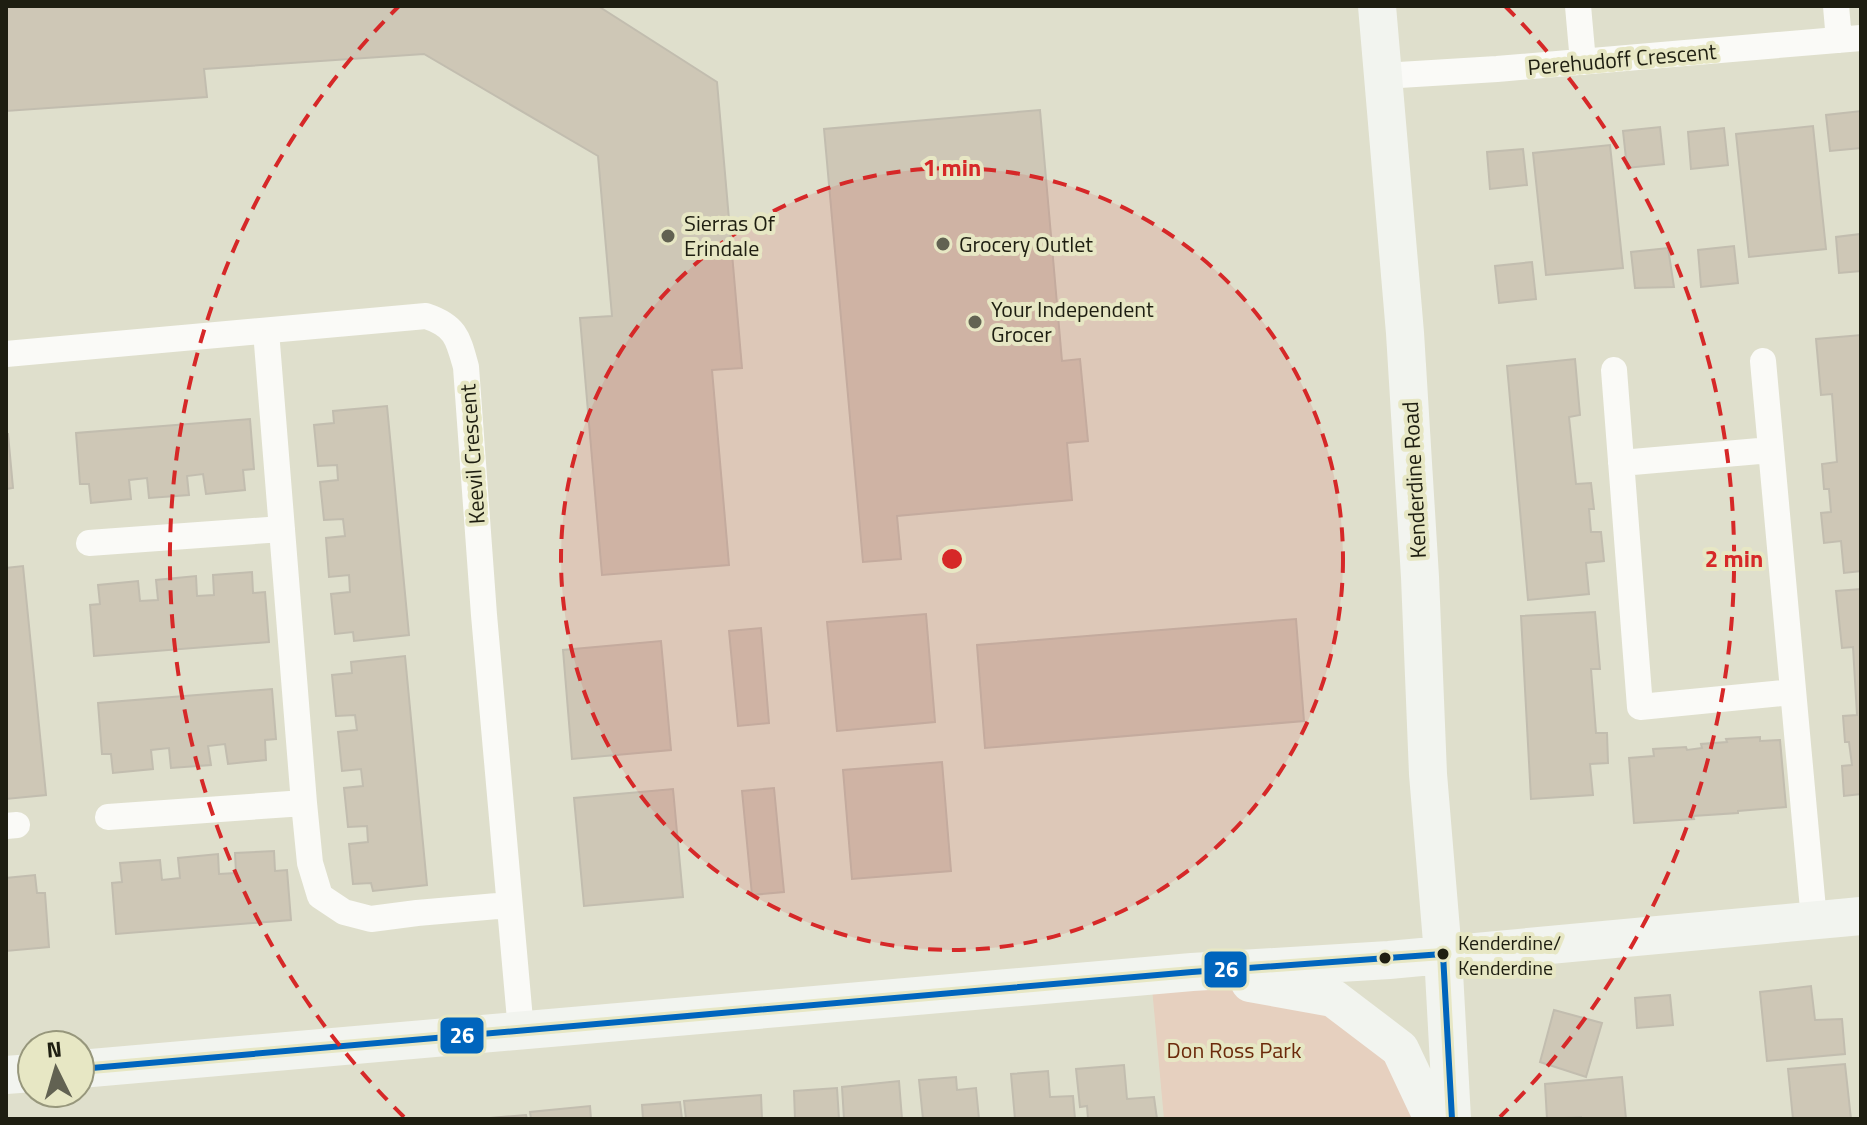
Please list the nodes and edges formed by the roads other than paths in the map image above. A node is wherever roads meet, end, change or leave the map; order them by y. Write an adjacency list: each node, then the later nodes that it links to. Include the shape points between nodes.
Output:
1 (1377, 6): 6 (street, Kenderdine Road)
2 (1578, 6): 5 (street)
3 (1836, 6): 4 (street)
4 (1850, 39): 5 (street, Perehudoff Crescent)
5 (1583, 62): 6 (street, Perehudoff Crescent)
6 (1383, 76): 21 (street, Kenderdine Road, via 1405,333)
7 (266, 331): 8 (street, Keevil Crescent); 13 (street); 18 (street, Keevil Crescent, via 426,316 444,322 459,342 466,367)
8 (6, 354)
9 (1763, 361): 11 (street)
10 (1614, 370): 12 (street)
11 (1771, 450): 12 (street); 15 (street)
12 (1621, 463): 15 (street, via 1640,707)
13 (282, 529): 14 (street); 16 (street)
14 (89, 543)
15 (1793, 692): 20 (street)
16 (304, 803): 17 (street); 18 (street, via 310,863 320,896 344,912 371,919)
17 (108, 817)
18 (509, 905): 23 (street, Keevil Crescent)
19 (1861, 916): 20 (street)
20 (1814, 920): 21 (street)
21 (1443, 954): 22 (street); 26 (street, Kenderdine Road)
22 (1192, 972): 23 (street); 25 (street, via 1333,998 1400,1049)
23 (521, 1031): 24 (street)
24 (96, 1068)
25 (1433, 1119)
26 (1452, 1119)

